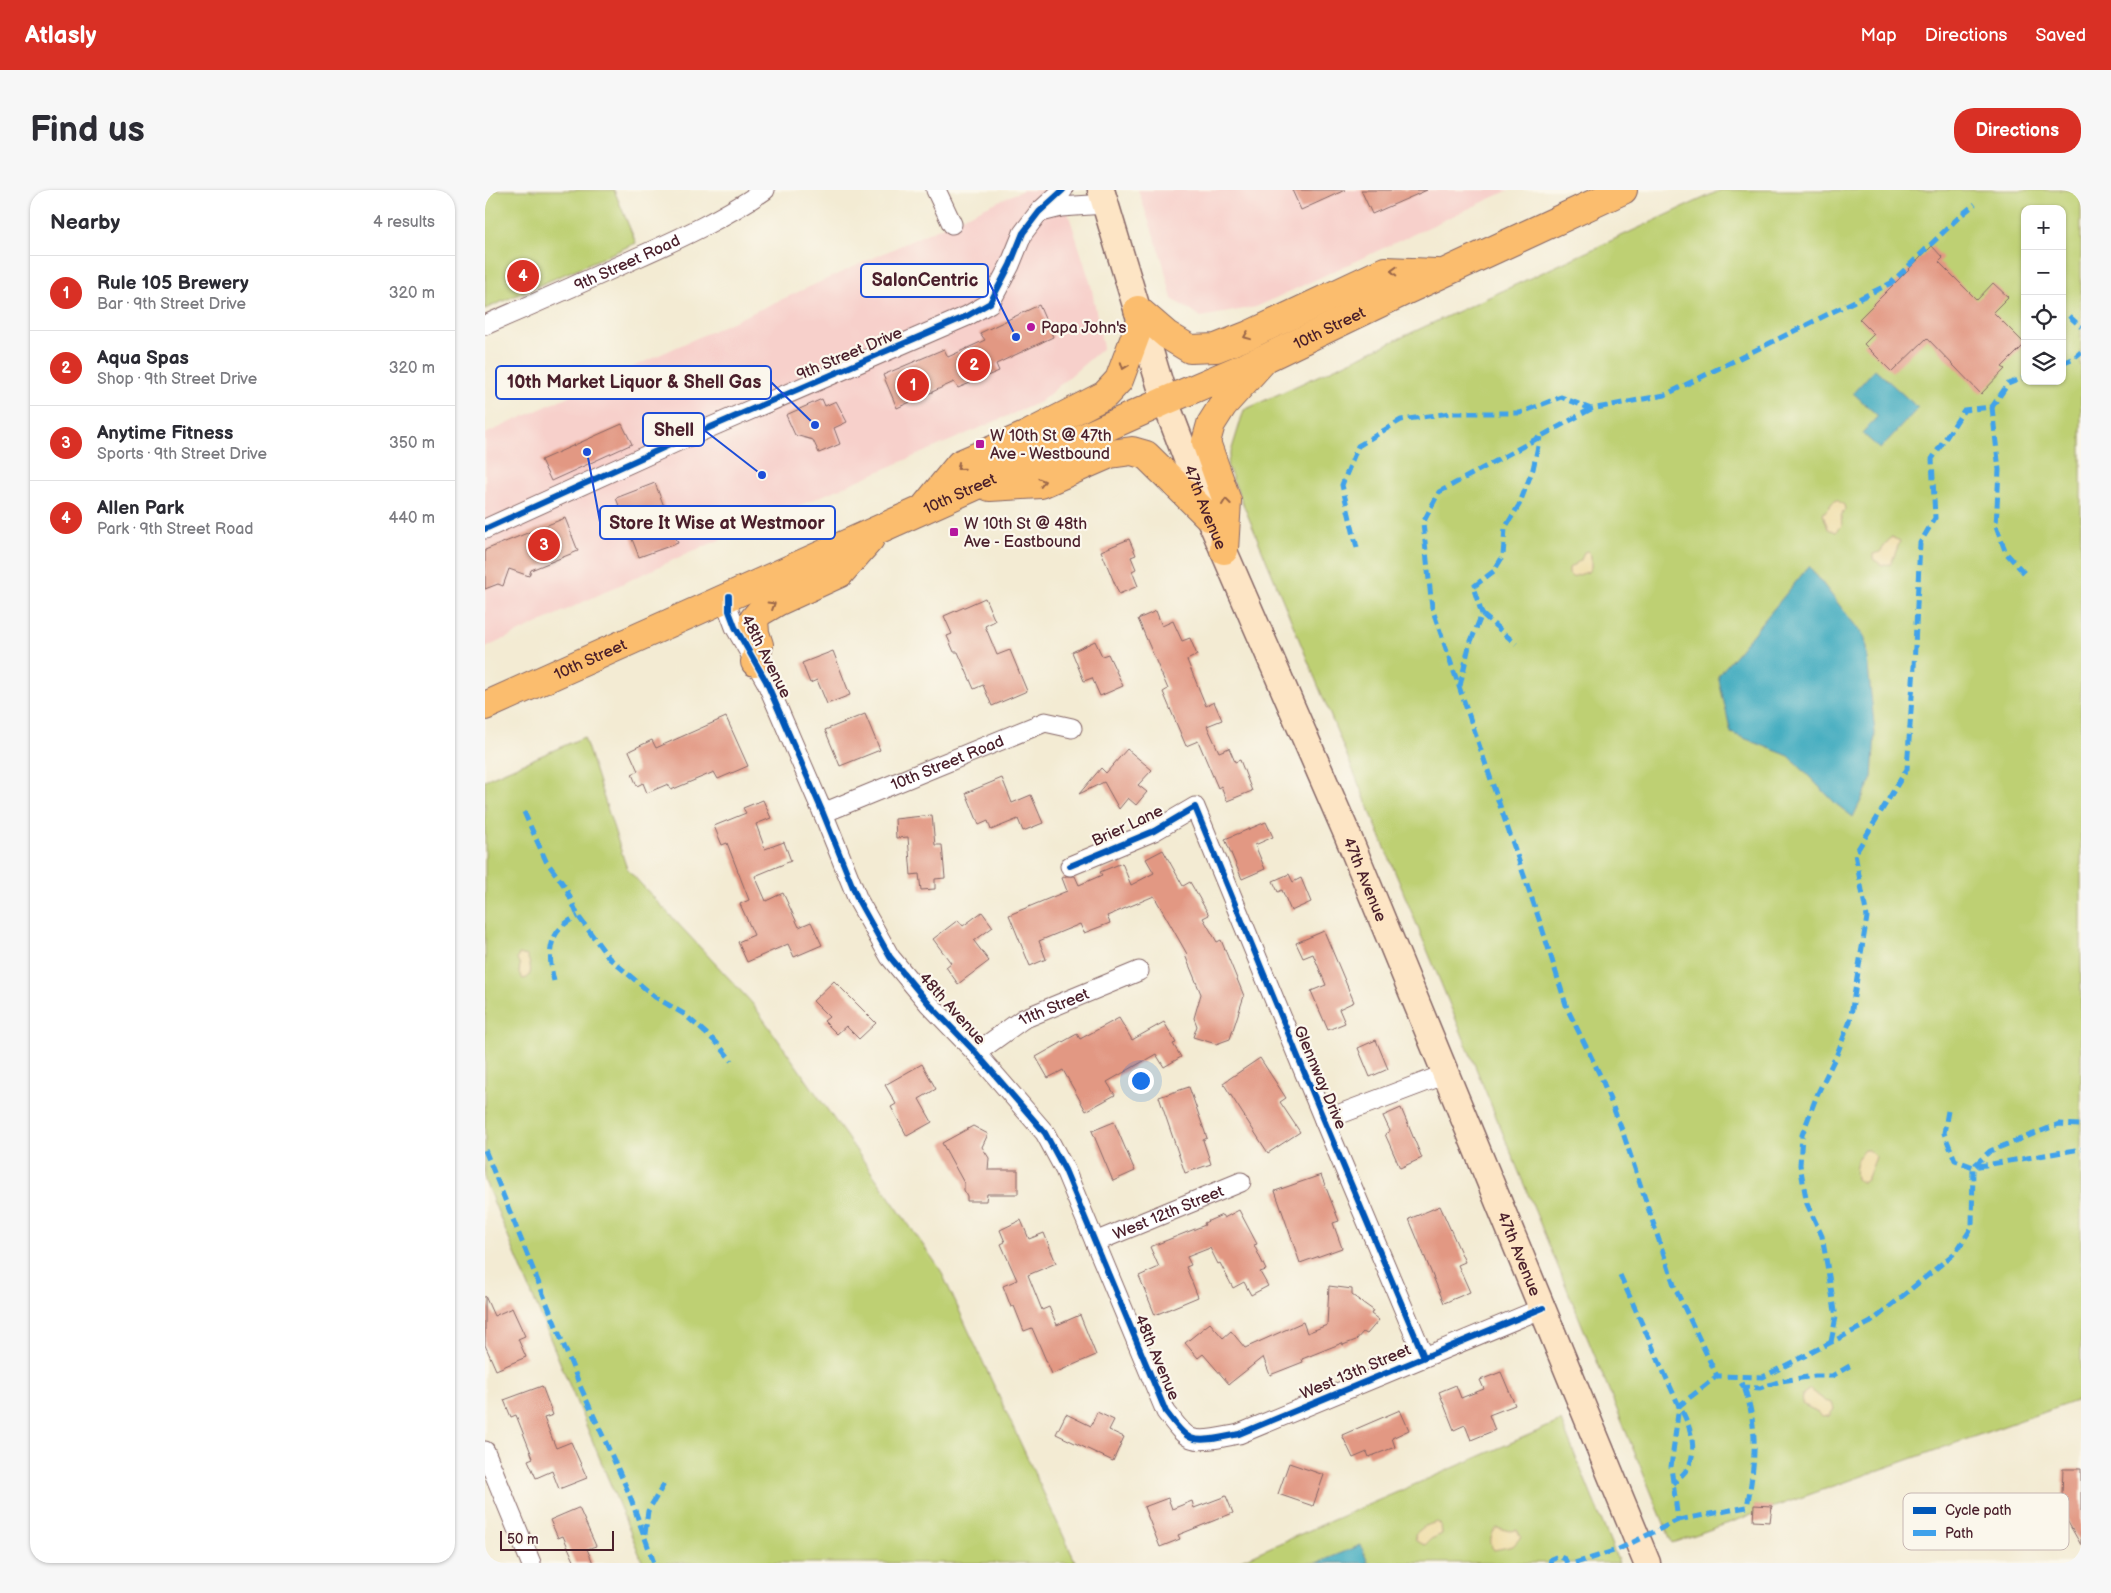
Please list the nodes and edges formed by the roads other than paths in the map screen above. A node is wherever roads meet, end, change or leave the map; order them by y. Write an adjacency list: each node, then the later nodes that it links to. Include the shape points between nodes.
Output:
1 (765, 190): 10 (street, 9th Street Road, via 702,228)
2 (937, 190): 7 (street)
3 (1063, 190): 6 (street, 9th Street Drive)
4 (1623, 190): 8 (main road, 10th Street)
5 (1103, 197): 6 (street); 9 (main road, 47th Avenue)
6 (1039, 212): 16 (street, 9th Street Drive, via 1023,233 990,303)
7 (952, 224)
8 (1443, 273): 9 (main road, one-way to 9, via 1385,271 1216,348 1190,348); 11 (main road, 10th Street)
9 (1139, 316): 12 (main road, 47th Avenue); 14 (main road, one-way to 14, via 1119,380 1105,395 1027,435 960,464)
10 (485, 325)
11 (1266, 358): 12 (main road, 10th Street); 18 (main road, one-way to 11, via 1227,501 1206,442 1211,424 1223,406)
12 (1165, 401): 13 (main road, 10th Street); 15 (main road, 47th Avenue)
13 (976, 487): 14 (main road, 10th Street); 15 (main road, one-way to 15, via 1041,484 1110,454 1133,451 1146,455)
14 (920, 513): 17 (main road, 10th Street)
15 (1209, 517): 18 (main road, 47th Avenue)
16 (485, 530)
17 (876, 532): 19 (main road, 10th Street); 20 (main road, one-way to 17, via 759,645 754,619 760,612 840,574)
18 (1224, 550): 28 (main road, 47th Avenue)
19 (729, 596): 20 (street, 48th Avenue, via 729,611 735,627); 21 (main road, 10th Street)
20 (755, 662): 24 (street, 48th Avenue)
21 (485, 706)
22 (1072, 728): 24 (street, 10th Street Road, via 1045,722)
23 (1195, 807): 25 (street, Brier Lane, via 1154,831); 29 (street, Glennway Drive)
24 (823, 813): 27 (street, 48th Avenue, via 859,900 889,957)
25 (1070, 866)
26 (1139, 971): 27 (street, 11th Street, via 1023,1019)
27 (976, 1053): 31 (street, 48th Avenue, via 1045,1133 1065,1170)
28 (1446, 1074): 29 (street); 32 (main road, 47th Avenue)
29 (1324, 1120): 33 (street, Glennway Drive)
30 (1241, 1182): 31 (street, West 12th Street)
31 (1095, 1242): 34 (street, 48th Avenue, via 1166,1412)
32 (1543, 1308): 33 (street, West 13th Street); 37 (main road, 47th Avenue)
33 (1424, 1357): 34 (street, West 13th Street, via 1239,1434 1212,1439 1191,1438)
34 (1178, 1426)
35 (485, 1451): 36 (street)
36 (531, 1563)
37 (1647, 1563)

